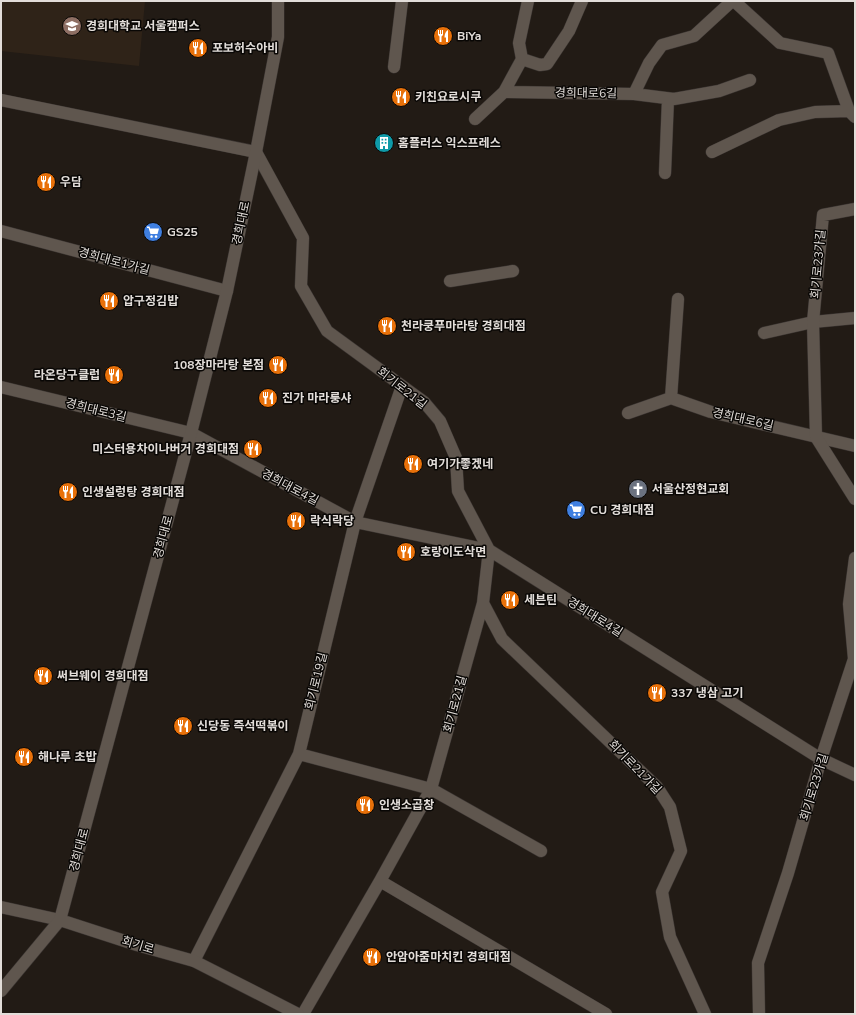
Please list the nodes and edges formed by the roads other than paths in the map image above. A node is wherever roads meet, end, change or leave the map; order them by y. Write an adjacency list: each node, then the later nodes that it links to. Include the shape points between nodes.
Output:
1 (278, 1): 17 (street, 경희대로, via 278,37)
2 (402, 1): 9 (street)
3 (528, 1): 8 (street, via 519,43)
4 (582, 1): 8 (street, via 569,31 547,64 540,65)
5 (733, 1): 12 (street, via 694,36 662,45 649,63); 15 (street, via 780,43 828,53)
6 (742, 1): 7 (street)
7 (746, 1)
8 (522, 59): 11 (street)
9 (394, 68)
10 (750, 80): 13 (street, 경희대로6길, via 719,91)
11 (504, 92): 12 (street, 경희대로6길); 16 (street)
12 (634, 94): 13 (street, 경희대로6길)
13 (668, 99): 19 (street)
14 (1, 100): 17 (street)
15 (852, 114): 18 (street, via 815,112 779,120)
16 (475, 119)
17 (256, 152): 24 (street, 경희대로); 29 (street, 회기로21길, via 303,238 302,286 327,332)
18 (712, 152)
19 (665, 173)
20 (855, 209): 27 (street, 회기로23가길, via 823,215)
21 (1, 231): 24 (street, 경희대로1가길)
22 (513, 271): 23 (street)
23 (450, 280)
24 (227, 291): 33 (street, 경희대로)
25 (678, 299): 31 (street)
26 (855, 318): 27 (street)
27 (813, 322): 28 (street); 34 (street, 회기로23가길)
28 (764, 333)
29 (402, 386): 37 (street, 회기로19길); 38 (street, 회기로21길, via 424,402 440,421 456,458 458,491)
30 (1, 387): 33 (street, 경희대로3길)
31 (671, 398): 32 (street); 34 (street, 경희대로6길, via 711,412)
32 (628, 414)
33 (191, 433): 37 (street, 경희대로4길); 49 (street, 경희대로)
34 (816, 437): 35 (street); 36 (street)
35 (855, 446)
36 (855, 499)
37 (355, 522): 38 (street, 경희대로4길); 42 (street, 회기로19길)
38 (489, 550): 40 (street, 회기로21길); 43 (street, 경희대로4길)
39 (855, 558): 41 (street, 회기로23가길)
40 (483, 603): 45 (street, 회기로21길); 55 (street, 회기로21가길, via 502,639 657,787 670,807 681,851 662,892 670,937)
41 (852, 604): 43 (street, 회기로23가길, via 854,659)
42 (299, 754): 45 (street); 50 (street, 회기로19길)
43 (822, 759): 44 (street, 경희대로4길); 56 (street, 회기로23가길, via 758,963)
44 (855, 775)
45 (431, 789): 46 (street); 47 (street, 회기로21길)
46 (541, 851)
47 (380, 881): 53 (street, 회기로21길); 54 (street)
48 (1, 907): 49 (street, 회기로)
49 (60, 920): 50 (street, 회기로); 51 (street)
50 (194, 961): 52 (street, 회기로)
51 (1, 991)
52 (298, 1014)
53 (303, 1014)
54 (606, 1014)
55 (704, 1014)
56 (759, 1014)

